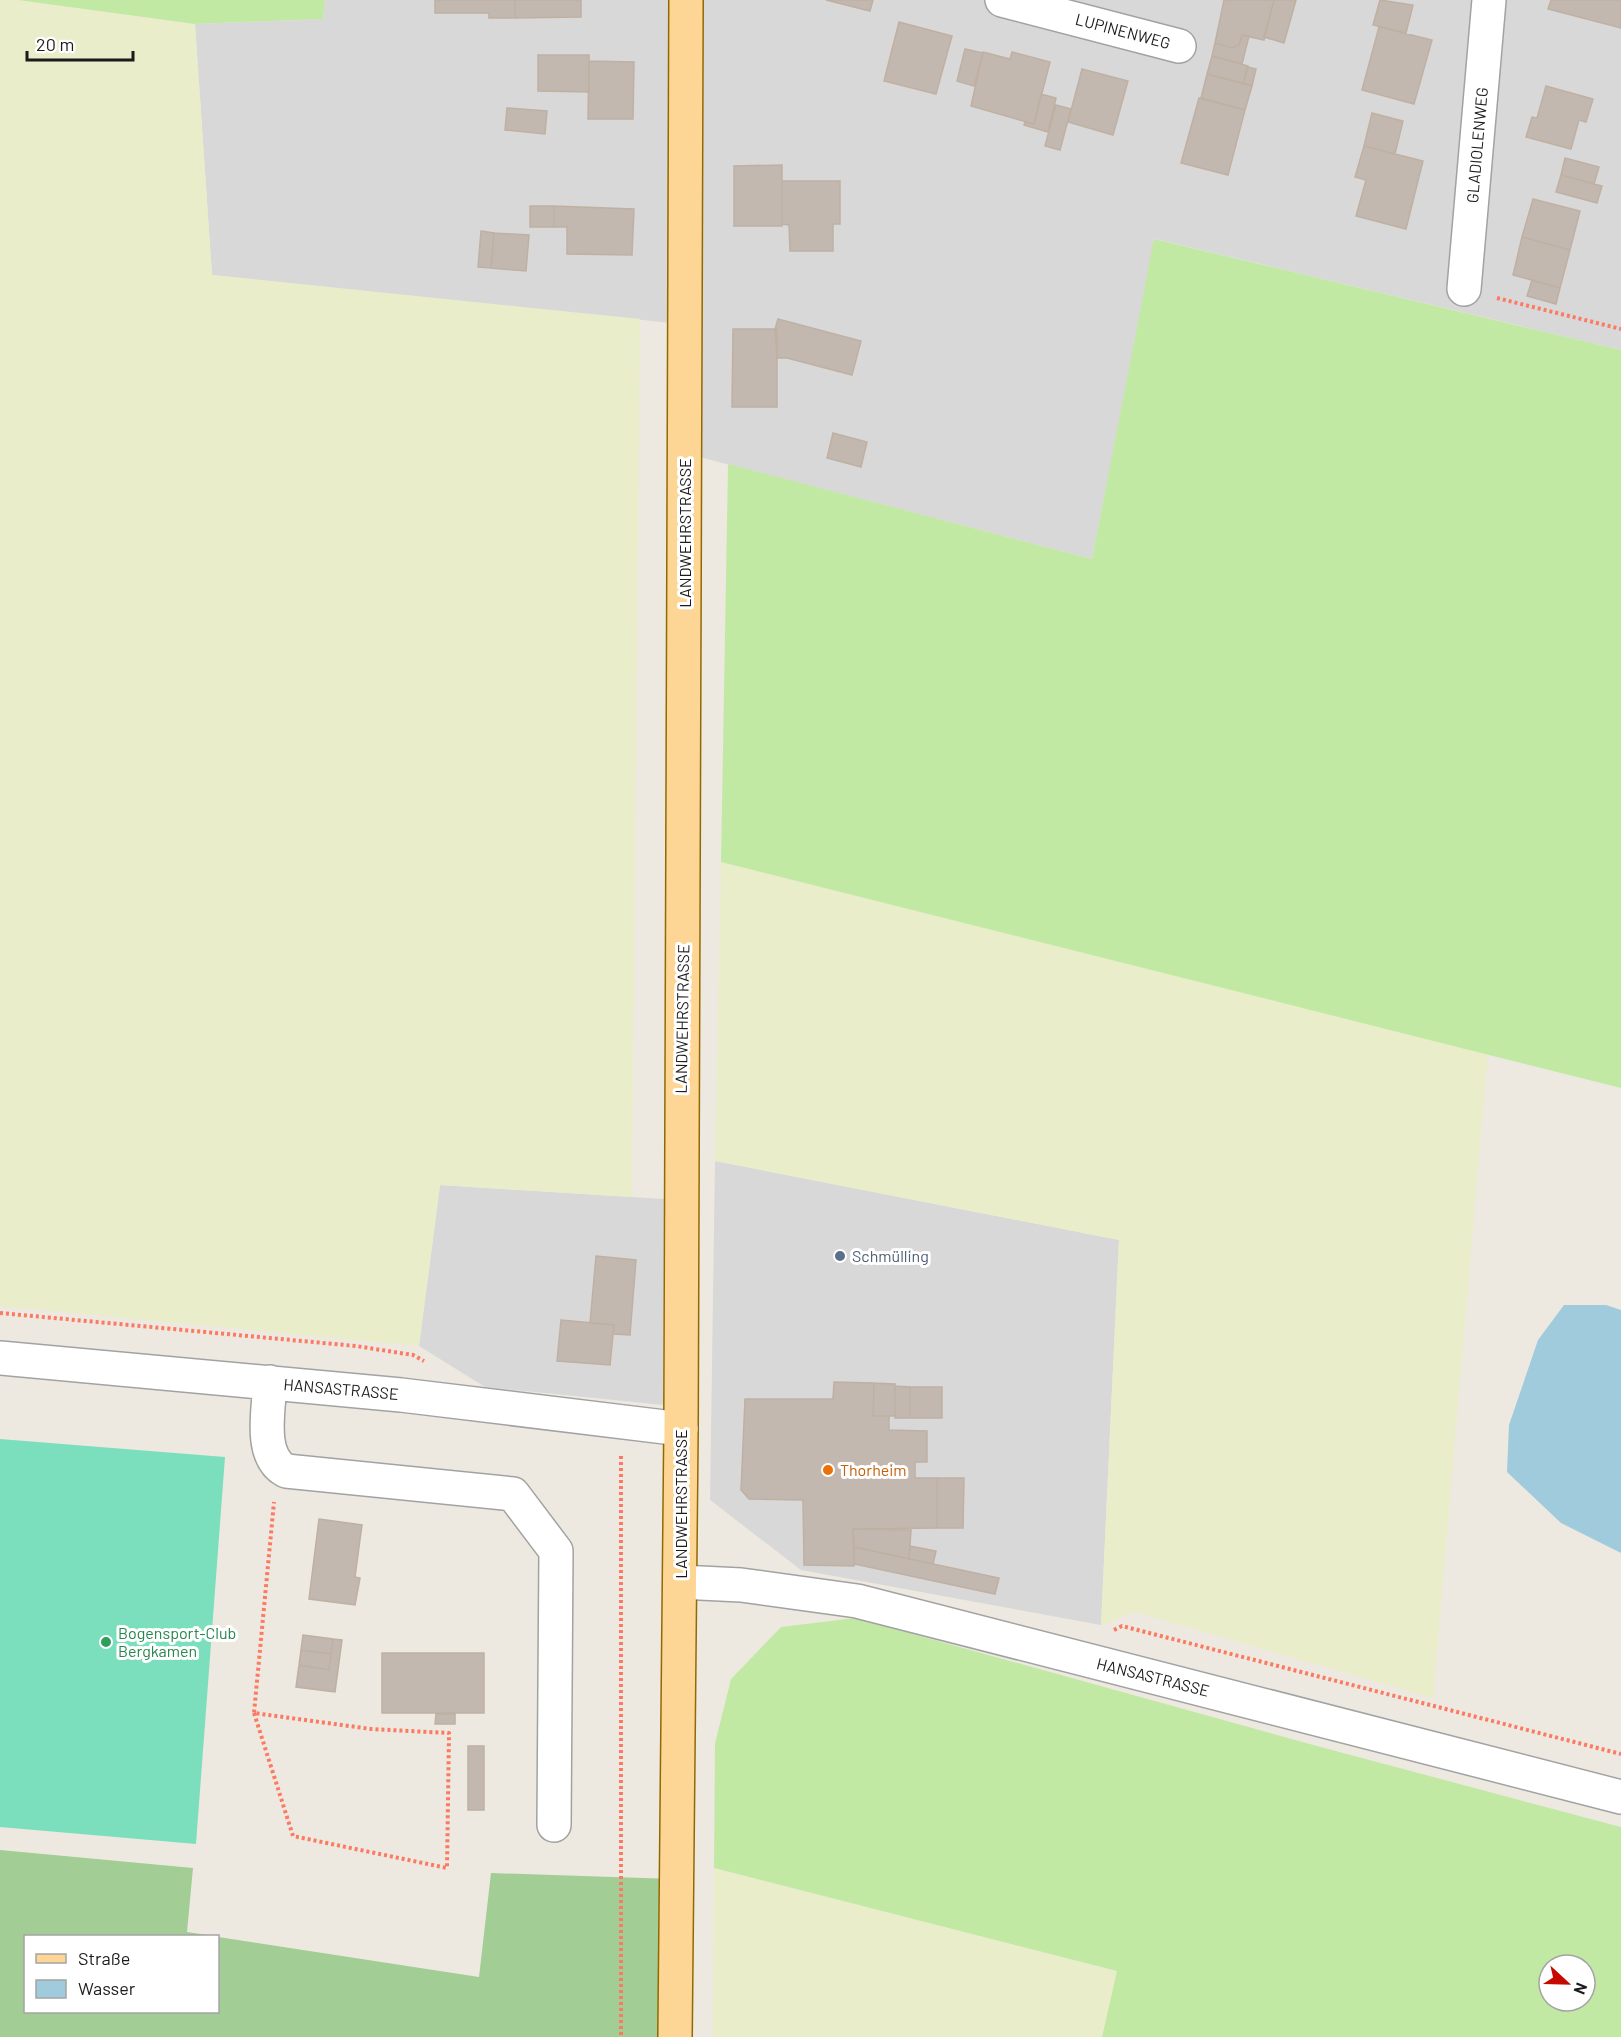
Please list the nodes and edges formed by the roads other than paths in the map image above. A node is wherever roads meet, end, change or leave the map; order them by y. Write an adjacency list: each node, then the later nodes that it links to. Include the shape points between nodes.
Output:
1 (686, 0): 9 (main road, LANDWEHRSTRASSE)
2 (1002, 0): 4 (street, LUPINENWEG)
3 (1489, 0): 6 (street, GLADIOLENWEG)
4 (1067, 8): 5 (street, LUPINENWEG)
5 (1179, 46)
6 (1464, 289)
7 (0, 1358): 8 (street, HANSASTRASSE)
8 (270, 1382): 9 (street, HANSASTRASSE); 12 (street, via 269,1445 277,1466 286,1471 513,1494 556,1551)
9 (681, 1429): 10 (main road, LANDWEHRSTRASSE)
10 (680, 1582): 11 (street, HANSASTRASSE, via 741,1585 857,1601); 13 (main road, LANDWEHRSTRASSE)
11 (1621, 1797)
12 (554, 1825)
13 (675, 2037)

